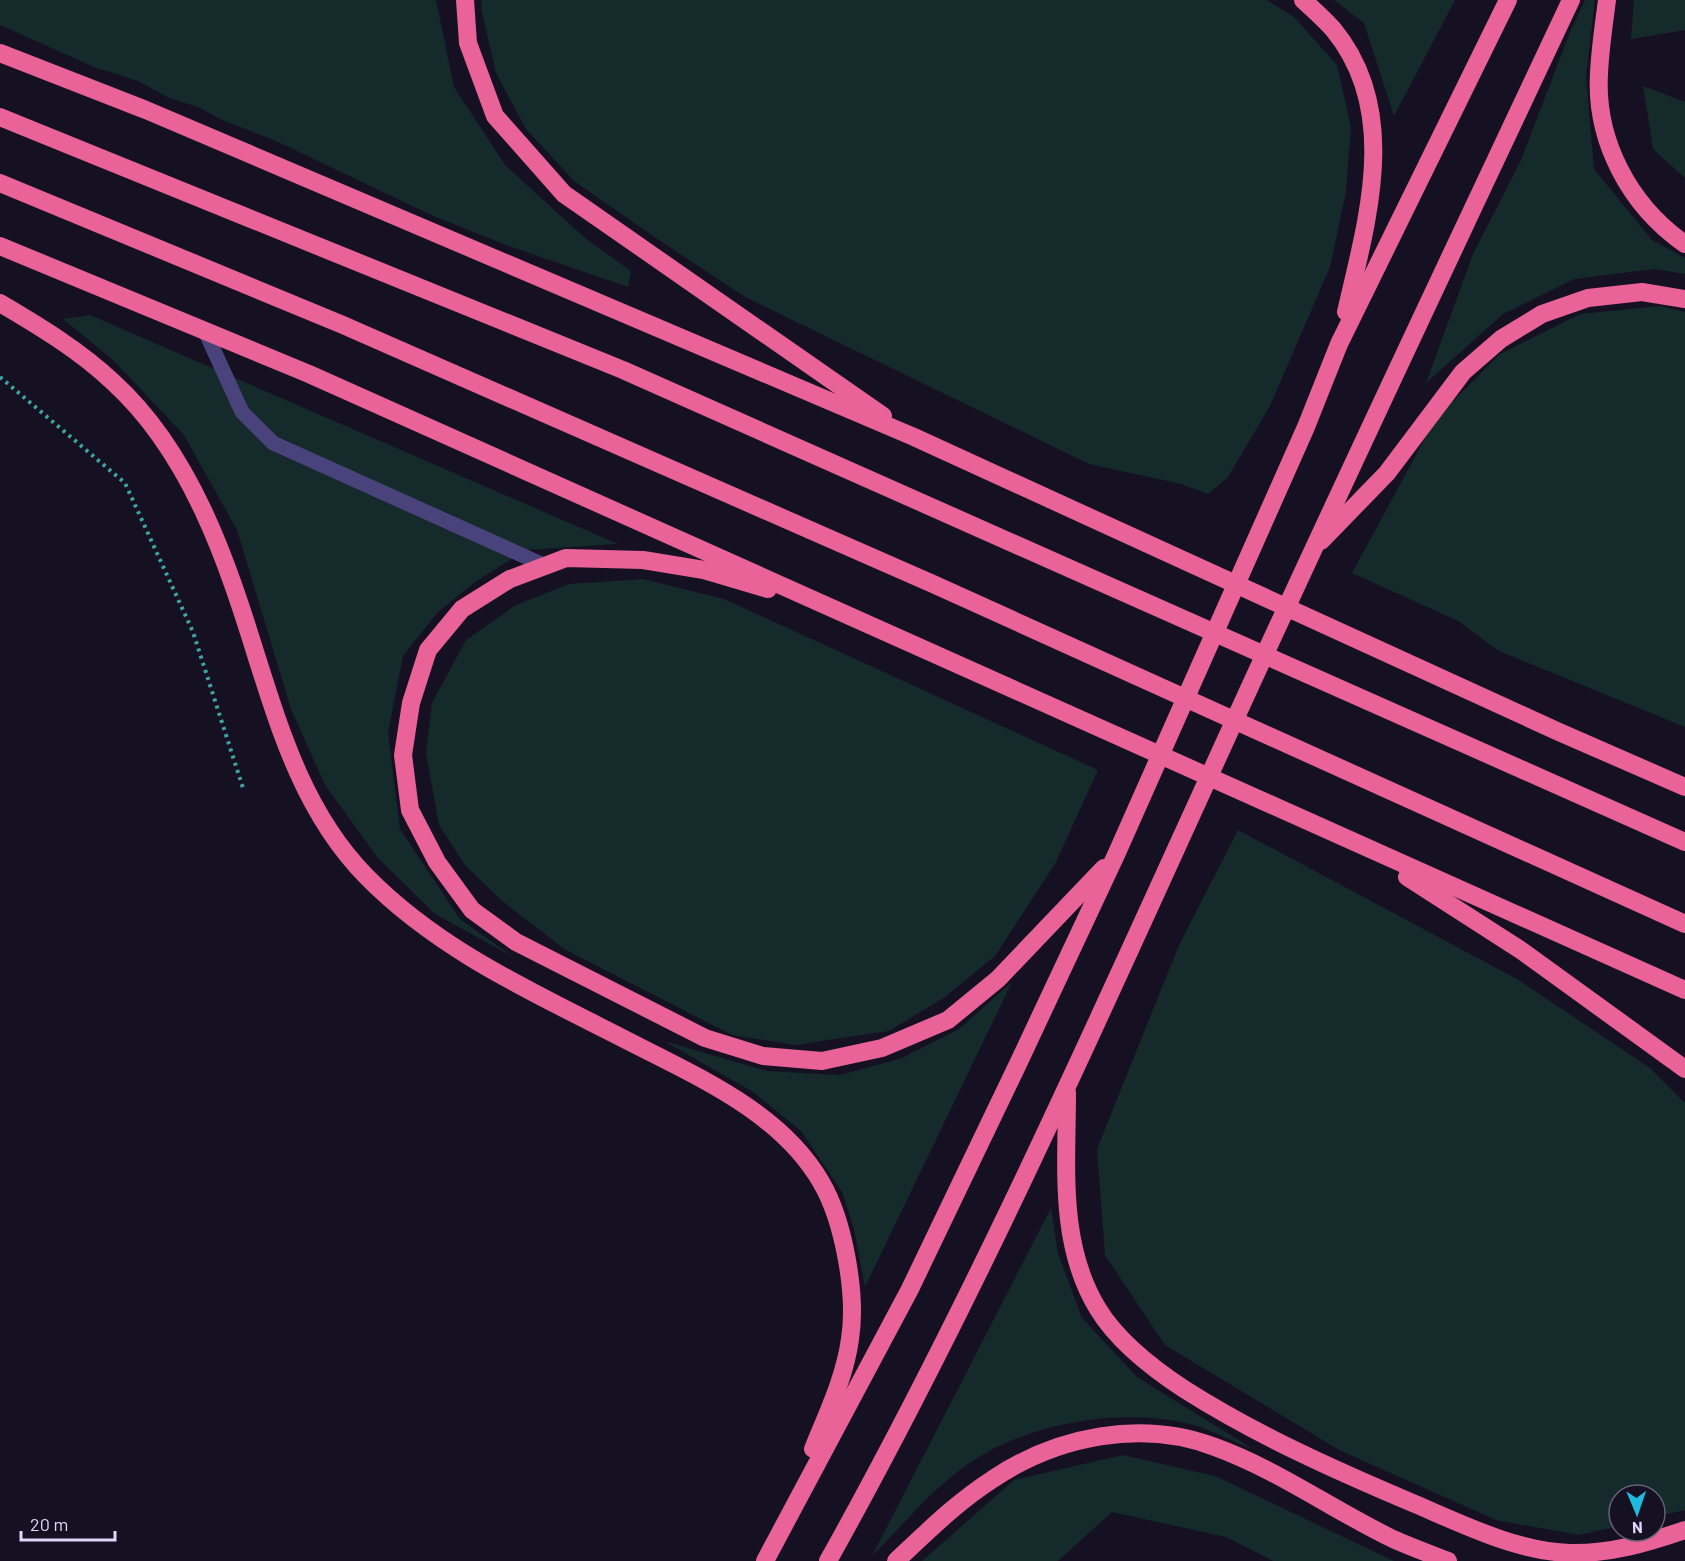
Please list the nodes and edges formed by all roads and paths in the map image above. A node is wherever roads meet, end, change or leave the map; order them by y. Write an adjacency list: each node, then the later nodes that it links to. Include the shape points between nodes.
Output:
1 (465, 0): 16 (highway, via 468,43 495,116 564,194)
2 (1303, 0): 14 (highway, via 1334,30 1357,68 1372,117 1371,202)
3 (1508, 0): 14 (highway)
4 (1571, 0): 17 (highway)
5 (1607, 0): 9 (highway, via 1598,76 1603,125 1617,169 1641,204)
6 (0, 53): 16 (highway, via 146,110)
7 (0, 117): 22 (highway, via 623,370)
8 (0, 183): 25 (highway, via 343,325 933,584)
9 (1685, 244)
10 (0, 246): 13 (highway)
11 (1685, 299): 17 (highway, via 1642,292 1588,298 1542,314 1502,339 1463,372 1388,473)
12 (0, 303): 29 (highway, via 55,336 114,382 150,423 184,474 230,573 282,735 303,786 331,834 364,875 448,944 710,1083 757,1113 793,1146 821,1182 838,1225 850,1275 850,1339 836,1392)
13 (205, 331): 18 (lane, via 242,412 273,443); 19 (highway)
14 (1338, 344): 24 (highway, via 1306,427 1116,855)
15 (0, 377): 21 (path, via 125,483 193,632)
16 (914, 437): 20 (highway)
17 (1312, 551): 28 (highway)
18 (546, 566): 19 (highway, via 566,558 643,560 704,570); 24 (highway, via 510,579 462,609 428,650 411,703 404,755 410,810 437,862 472,910 516,942 705,1038 763,1056 822,1061 882,1048 948,1020)
19 (836, 609): 23 (highway)
20 (1685, 787)
21 (243, 788)
22 (1685, 842)
23 (1353, 843): 26 (highway); 27 (highway, via 1522,951)
24 (1087, 898): 29 (highway, via 910,1289)
25 (1685, 924)
26 (1685, 990)
27 (1685, 1070)
28 (1067, 1086): 30 (highway, via 1067,1213 1078,1269 1098,1310 1132,1350 1184,1388 1360,1481 1499,1540 1569,1553 1636,1547); 32 (highway, via 961,1307)
29 (784, 1523): 31 (highway)
30 (1685, 1530)
31 (765, 1561)
32 (828, 1561)
33 (896, 1561): 34 (highway, via 947,1512 994,1478 1042,1454 1094,1436 1151,1432 1214,1446 1394,1539)
34 (1448, 1561)

